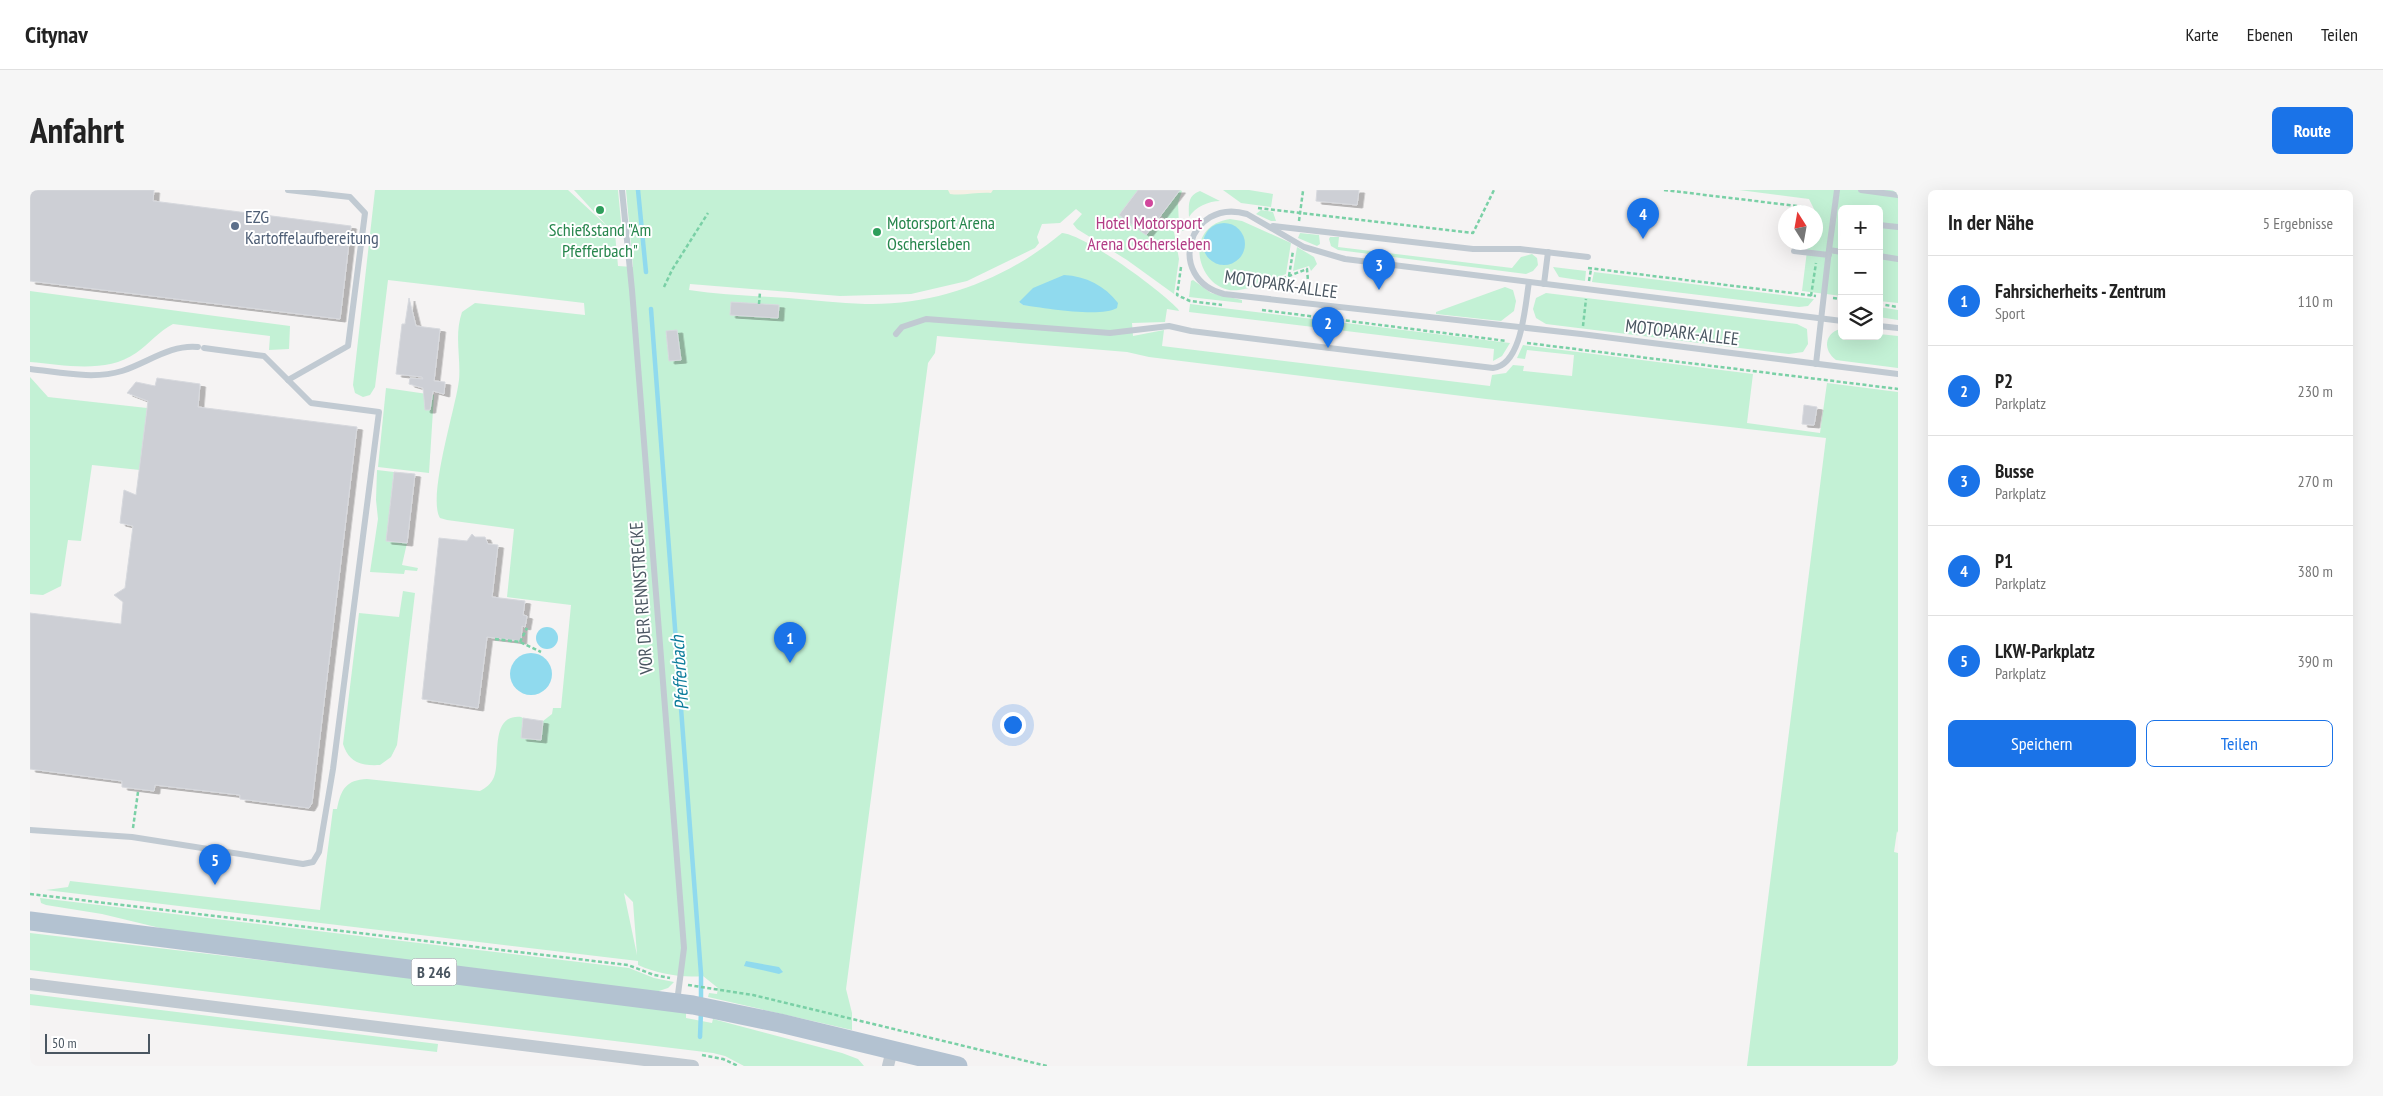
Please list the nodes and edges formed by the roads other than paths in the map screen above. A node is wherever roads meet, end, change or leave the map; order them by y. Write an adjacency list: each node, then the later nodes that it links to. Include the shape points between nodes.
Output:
1 (288, 190): 27 (lane, via 350,197 365,213 348,346)
2 (622, 190): 31 (lane, VOR DER RENNSTRECKE, via 684,948 681,980)
3 (1837, 190): 12 (lane)
4 (1861, 190): 5 (lane)
5 (1898, 195)
6 (1883, 225): 8 (lane)
7 (1270, 226): 10 (lane, via 1473,249); 16 (lane, MOTOPARK-ALLEE, via 1304,246 1345,259); 21 (lane, MOTOPARK-ALLEE, via 1247,214 1229,211 1208,218 1192,239 1190,260 1198,279 1217,292)
8 (1898, 227)
9 (1794, 251): 12 (lane)
10 (1548, 252): 13 (lane); 17 (lane)
11 (1838, 252): 12 (lane)
12 (1829, 253): 18 (lane)
13 (1588, 257)
14 (1883, 257): 15 (lane)
15 (1898, 259)
16 (1529, 282): 17 (lane, MOTOPARK-ALLEE); 21 (lane)
17 (1544, 284): 18 (lane, MOTOPARK-ALLEE)
18 (1821, 319): 19 (lane, MOTOPARK-ALLEE); 24 (lane)
19 (1838, 321)
20 (1883, 326): 22 (lane)
21 (1521, 328): 23 (lane, via 1512,356 1503,366 1493,368 1169,326 1110,333 926,319 902,327); 24 (lane, MOTOPARK-ALLEE)
22 (1898, 328)
23 (896, 334)
24 (1816, 364): 26 (lane, MOTOPARK-ALLEE)
25 (30, 369): 27 (lane, via 98,375 121,371 184,345 264,356)
26 (1898, 374)
27 (288, 380): 28 (lane, via 310,403 379,412 333,769 319,852 313,862 302,864 132,837)
28 (30, 830)
29 (30, 921): 31 (main road, B 246)
30 (30, 984): 33 (street)
31 (685, 1004): 32 (main road, B 246, via 714,1009)
32 (890, 1058): 35 (main road, B 246)
33 (666, 1064): 34 (street)
34 (693, 1066)
35 (958, 1066)

